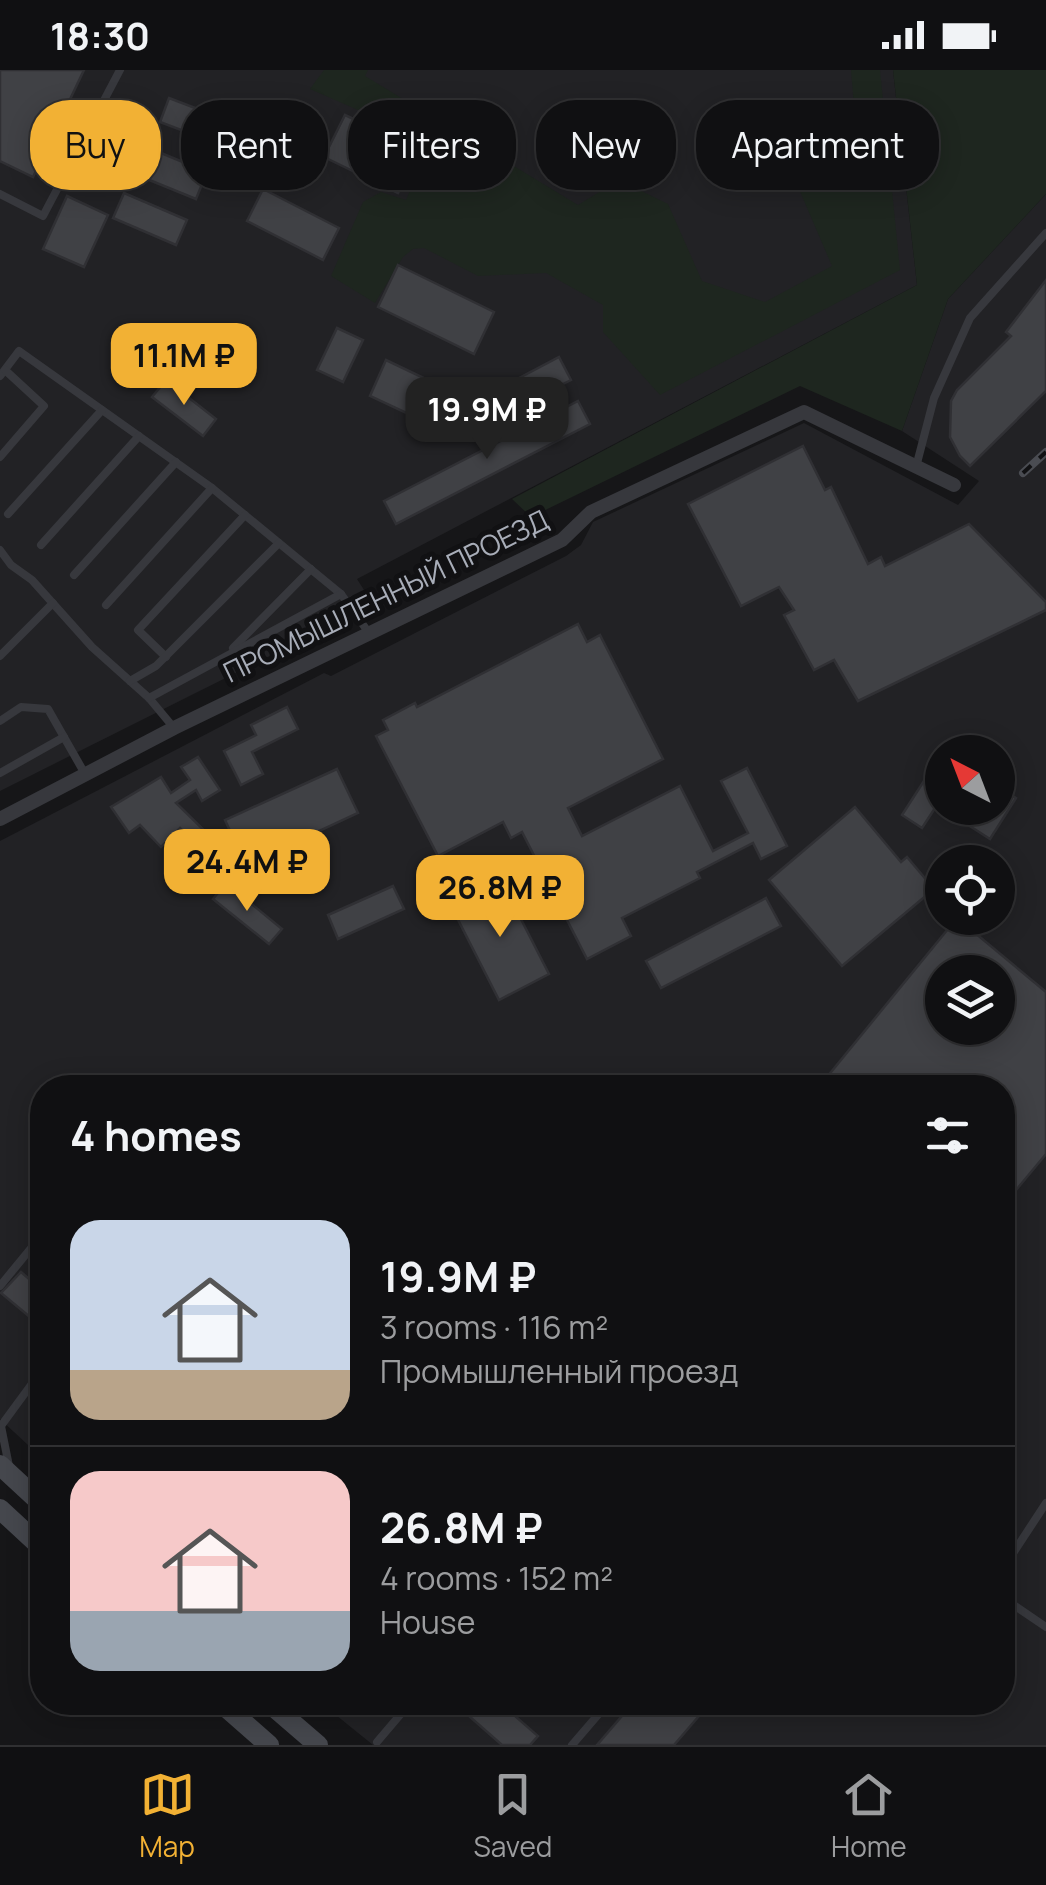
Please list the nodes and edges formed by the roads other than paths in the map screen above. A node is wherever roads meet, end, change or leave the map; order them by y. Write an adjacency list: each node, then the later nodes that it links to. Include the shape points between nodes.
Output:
1 (120, 70): 2 (lane, via 43,216)
2 (0, 194)
3 (1046, 233): 9 (lane, via 970,318 934,398)
4 (2, 373): 5 (lane, via 19,351); 7 (lane, via 44,406)
5 (102, 410): 6 (lane); 12 (lane)
6 (139, 436): 8 (lane); 15 (lane)
7 (0, 456)
8 (176, 462): 11 (lane); 18 (lane)
9 (916, 467): 10 (street, ПРОМЫШЛЕННЫЙ ПРОЕЗД); 22 (street, ПРОМЫШЛЕННЫЙ ПРОЕЗД, via 804,412 591,512 562,540)
10 (954, 485)
11 (212, 488): 13 (lane); 21 (lane)
12 (8, 514)
13 (246, 515): 14 (lane); 25 (lane, via 138,630)
14 (279, 543): 17 (lane); 25 (lane)
15 (42, 545)
16 (0, 550): 20 (lane)
17 (311, 570): 19 (lane); 23 (lane)
18 (74, 575)
19 (341, 594): 22 (lane); 23 (lane)
20 (53, 603): 24 (lane); 27 (lane)
21 (106, 605)
22 (369, 633): 31 (street, ПРОМЫШЛЕННЫЙ ПРОЕЗД)
23 (226, 654): 28 (lane)
24 (0, 656)
25 (166, 656): 26 (lane)
26 (156, 666): 27 (lane); 28 (lane)
27 (130, 680): 29 (lane)
28 (168, 687): 29 (lane)
29 (149, 698): 31 (lane)
30 (0, 721): 32 (lane, via 21,707 48,708)
31 (174, 728): 34 (street, ПРОМЫШЛЕННЫЙ ПРОЕЗД)
32 (64, 737): 33 (lane); 34 (lane)
33 (0, 773)
34 (85, 774): 35 (street, ПРОМЫШЛЕННЫЙ ПРОЕЗД)
35 (0, 819)
36 (30, 1249): 37 (lane)
37 (0, 1286)
38 (30, 1386): 39 (lane)
39 (1, 1426): 40 (lane)
40 (6, 1471): 41 (main road)
41 (30, 1493)
42 (1046, 1503): 45 (lane)
43 (0, 1509): 44 (main road)
44 (30, 1537)
45 (1015, 1550)
46 (1015, 1606): 47 (lane)
47 (1046, 1628)
48 (235, 1715): 53 (main road)
49 (286, 1715): 54 (main road)
50 (400, 1715): 52 (lane)
51 (598, 1715): 55 (lane)
52 (375, 1744)
53 (269, 1745)
54 (318, 1745)
55 (572, 1745)

